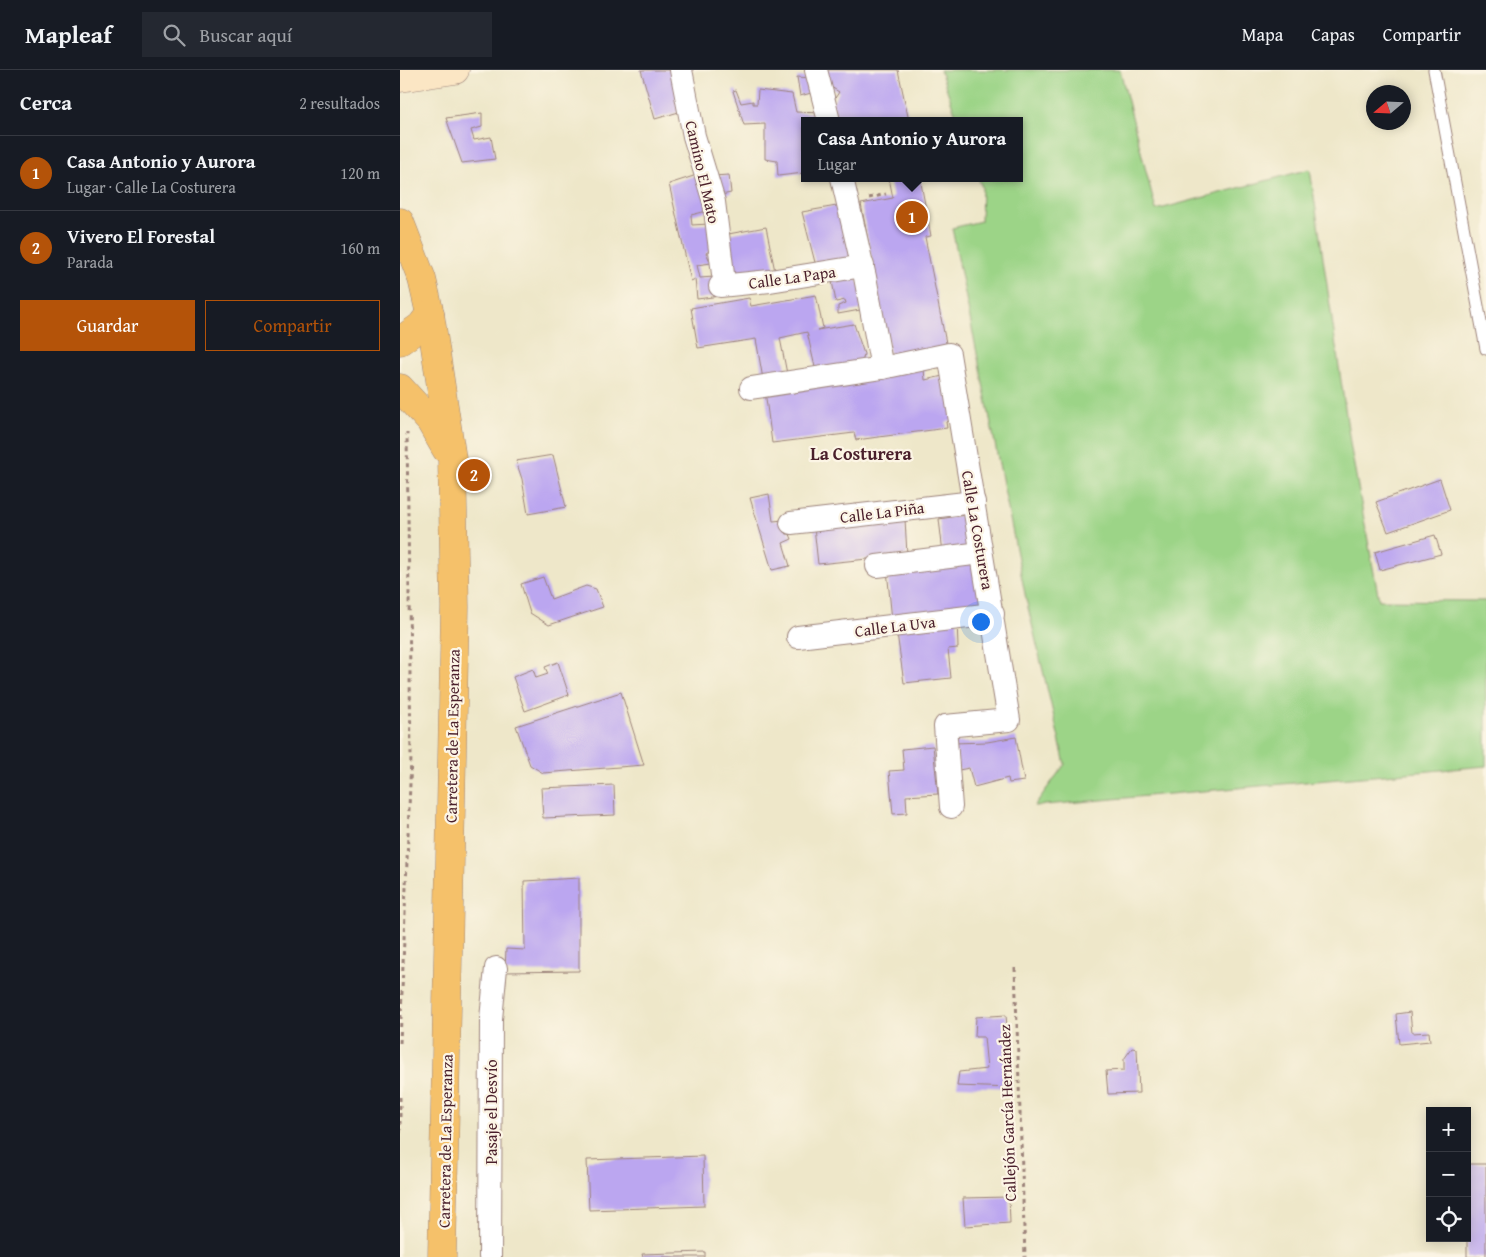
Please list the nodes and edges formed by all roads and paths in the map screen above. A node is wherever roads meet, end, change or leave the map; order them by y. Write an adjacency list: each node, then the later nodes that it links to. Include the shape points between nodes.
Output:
1 (454, 70): 5 (main road)
2 (681, 70): 11 (street, Camino El Mato, via 694,136 714,202)
3 (816, 70): 6 (street)
4 (1434, 70): 14 (lane)
5 (400, 78)
6 (828, 117)
7 (843, 182): 9 (street)
8 (400, 222): 10 (main road, Carretera de La Esperanza)
9 (863, 266): 11 (street, Calle La Papa, via 770,282); 15 (street)
10 (411, 274): 12 (main road, Carretera de La Esperanza)
11 (721, 280)
12 (430, 314): 13 (main road, via 420,326); 18 (main road, Carretera de La Esperanza)
13 (400, 340)
14 (1486, 349)
15 (882, 368): 16 (street, Calle La Costurera); 19 (street, Calle La Costurera, via 949,354)
16 (751, 388)
17 (403, 391): 18 (main road, via 430,421); 28 (path, via 410,757)
18 (452, 459): 31 (main road, Carretera de La Esperanza, via 455,607)
19 (974, 502): 20 (street, Calle La Piña); 21 (street, Calle La Costurera)
20 (791, 523)
21 (981, 553): 22 (street); 23 (street, Calle La Costurera)
22 (876, 566)
23 (993, 614): 24 (street, Calle La Uva); 25 (street, Calle La Costurera, via 1009,720 945,726)
24 (798, 637)
25 (951, 807)
26 (496, 968): 32 (street, Pasaje el Desvío, via 491,1019)
27 (1014, 968): 33 (path, Callejón García Hernández)
28 (400, 1043)
29 (400, 1097): 30 (path)
30 (400, 1137)
31 (442, 1257)
32 (490, 1257)
33 (1025, 1257)

